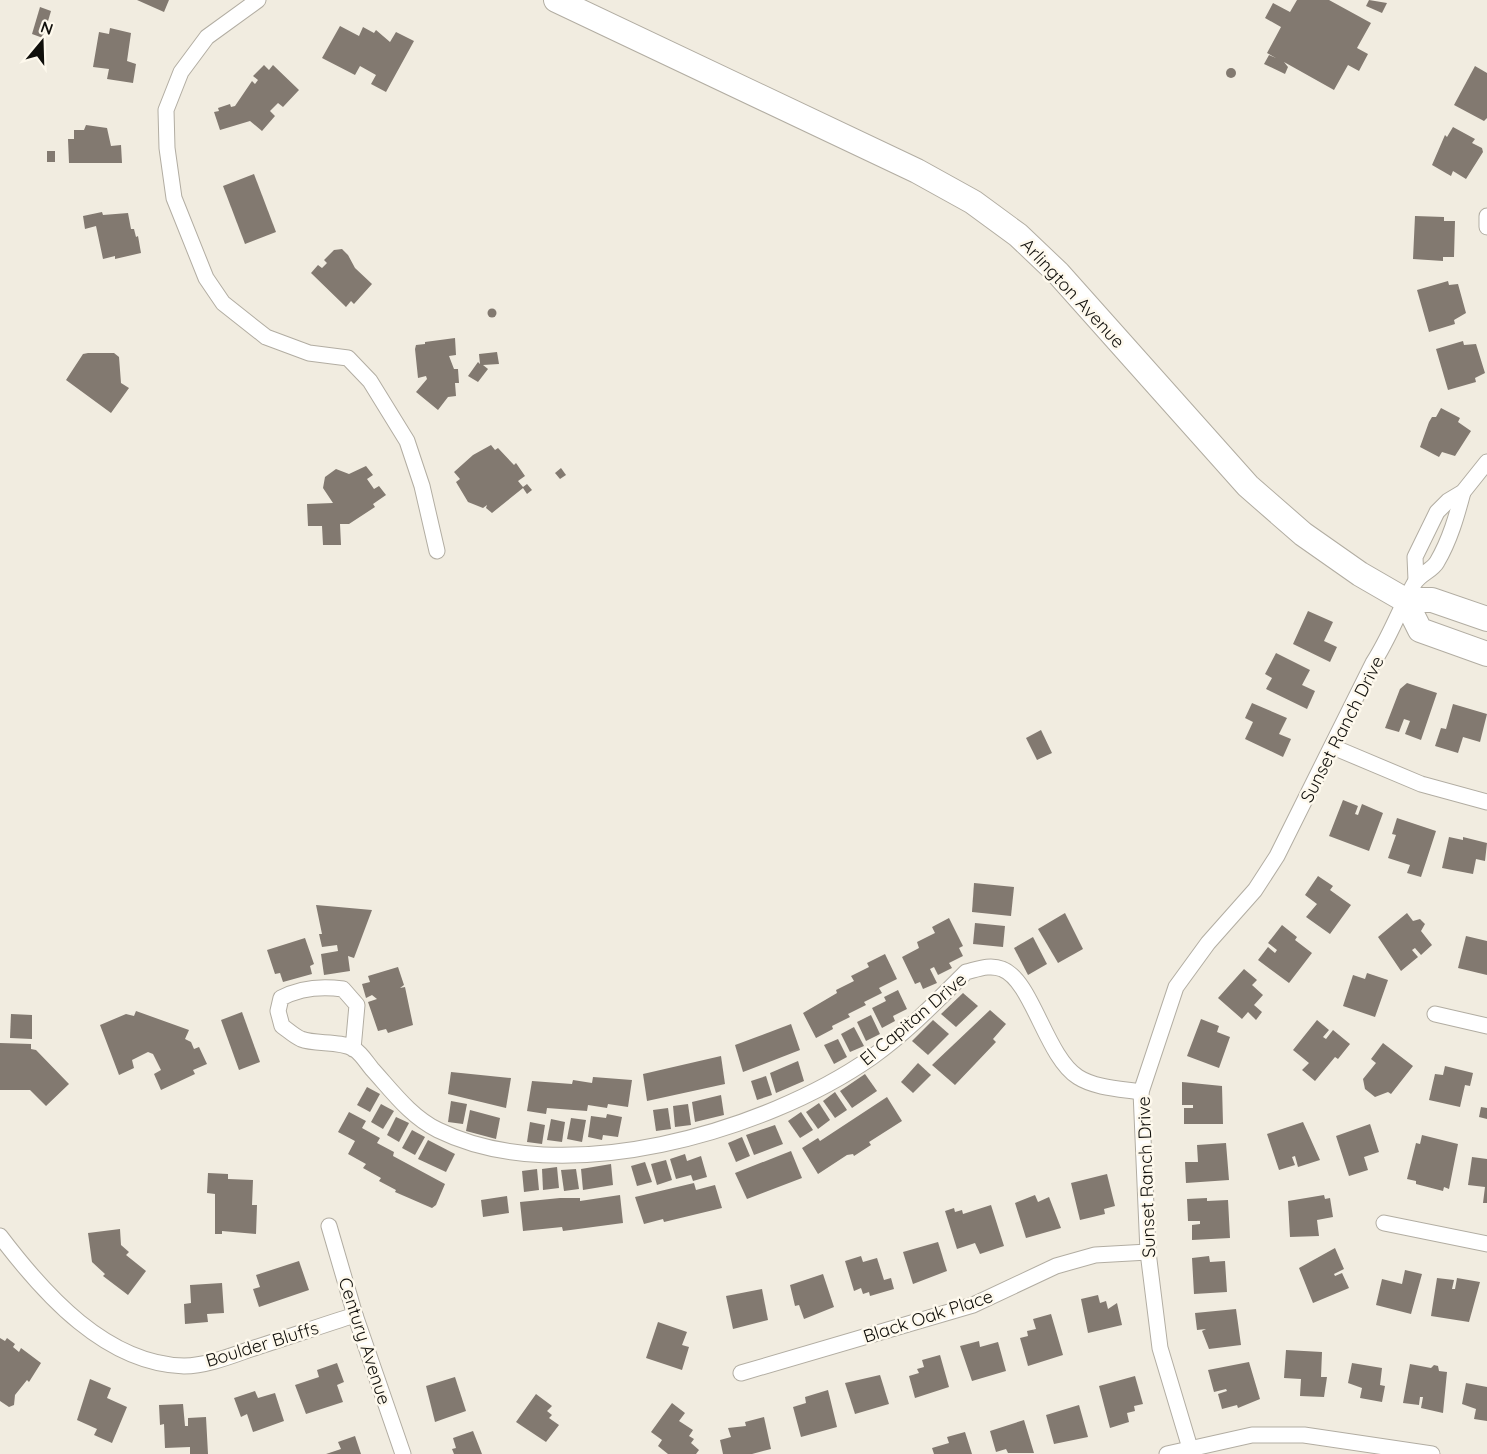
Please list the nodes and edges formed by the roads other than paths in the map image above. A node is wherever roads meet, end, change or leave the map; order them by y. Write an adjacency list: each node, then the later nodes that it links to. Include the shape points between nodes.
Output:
1 (258, 0): 7 (street, via 207,37 180,72 166,110 174,198 206,278 223,303 266,337 309,353 348,358 370,381 407,441)
2 (556, 0): 8 (main road, Arlington Avenue, via 917,171 973,202 1018,235 1058,273 1268,506 1336,559)
3 (1487, 216): 4 (street)
4 (1487, 227)
5 (1487, 462): 6 (street, Sunset Ranch Drive)
6 (1463, 492): 8 (street, Sunset Ranch Drive, via 1455,522 1436,563); 8 (street, Sunset Ranch Drive, via 1437,512 1415,557)
7 (437, 551)
8 (1411, 590): 9 (main road, Arlington Avenue); 10 (main road, via 1420,630); 11 (street, Sunset Ranch Drive)
9 (1487, 619)
10 (1487, 654)
11 (1333, 747): 12 (street, via 1420,784); 16 (street, Sunset Ranch Drive, via 1282,847 1255,890 1176,987)
12 (1487, 802)
13 (1435, 1014): 14 (street)
14 (1487, 1026)
15 (353, 1049): 15 (street, via 301,1039 282,1026 278,1011 281,998 307,989 343,988 357,1005); 16 (street, El Capitan Drive, via 410,1111 468,1143 502,1152 561,1156 648,1146 722,1129 791,1103 872,1057 966,972 985,967 1003,969 1016,978 1054,1048 1078,1077)
16 (1141, 1092): 21 (street, Sunset Ranch Drive)
17 (1384, 1223): 20 (street)
18 (329, 1226): 22 (street, Century Avenue)
19 (0, 1236): 22 (street, Boulder Bluffs, via 63,1309 108,1341 144,1360 186,1366 224,1358)
20 (1487, 1244)
21 (1148, 1252): 23 (street, Black Oak Place, via 1095,1255 1056,1266 973,1305); 24 (street, Sunset Ranch Drive, via 1160,1348)
22 (355, 1315): 26 (street, Century Avenue)
23 (741, 1373)
24 (1190, 1448): 25 (street, via 1252,1435 1304,1435); 27 (street)
25 (1383, 1450): 28 (street)
26 (403, 1454)
27 (1167, 1454)
28 (1432, 1454)

